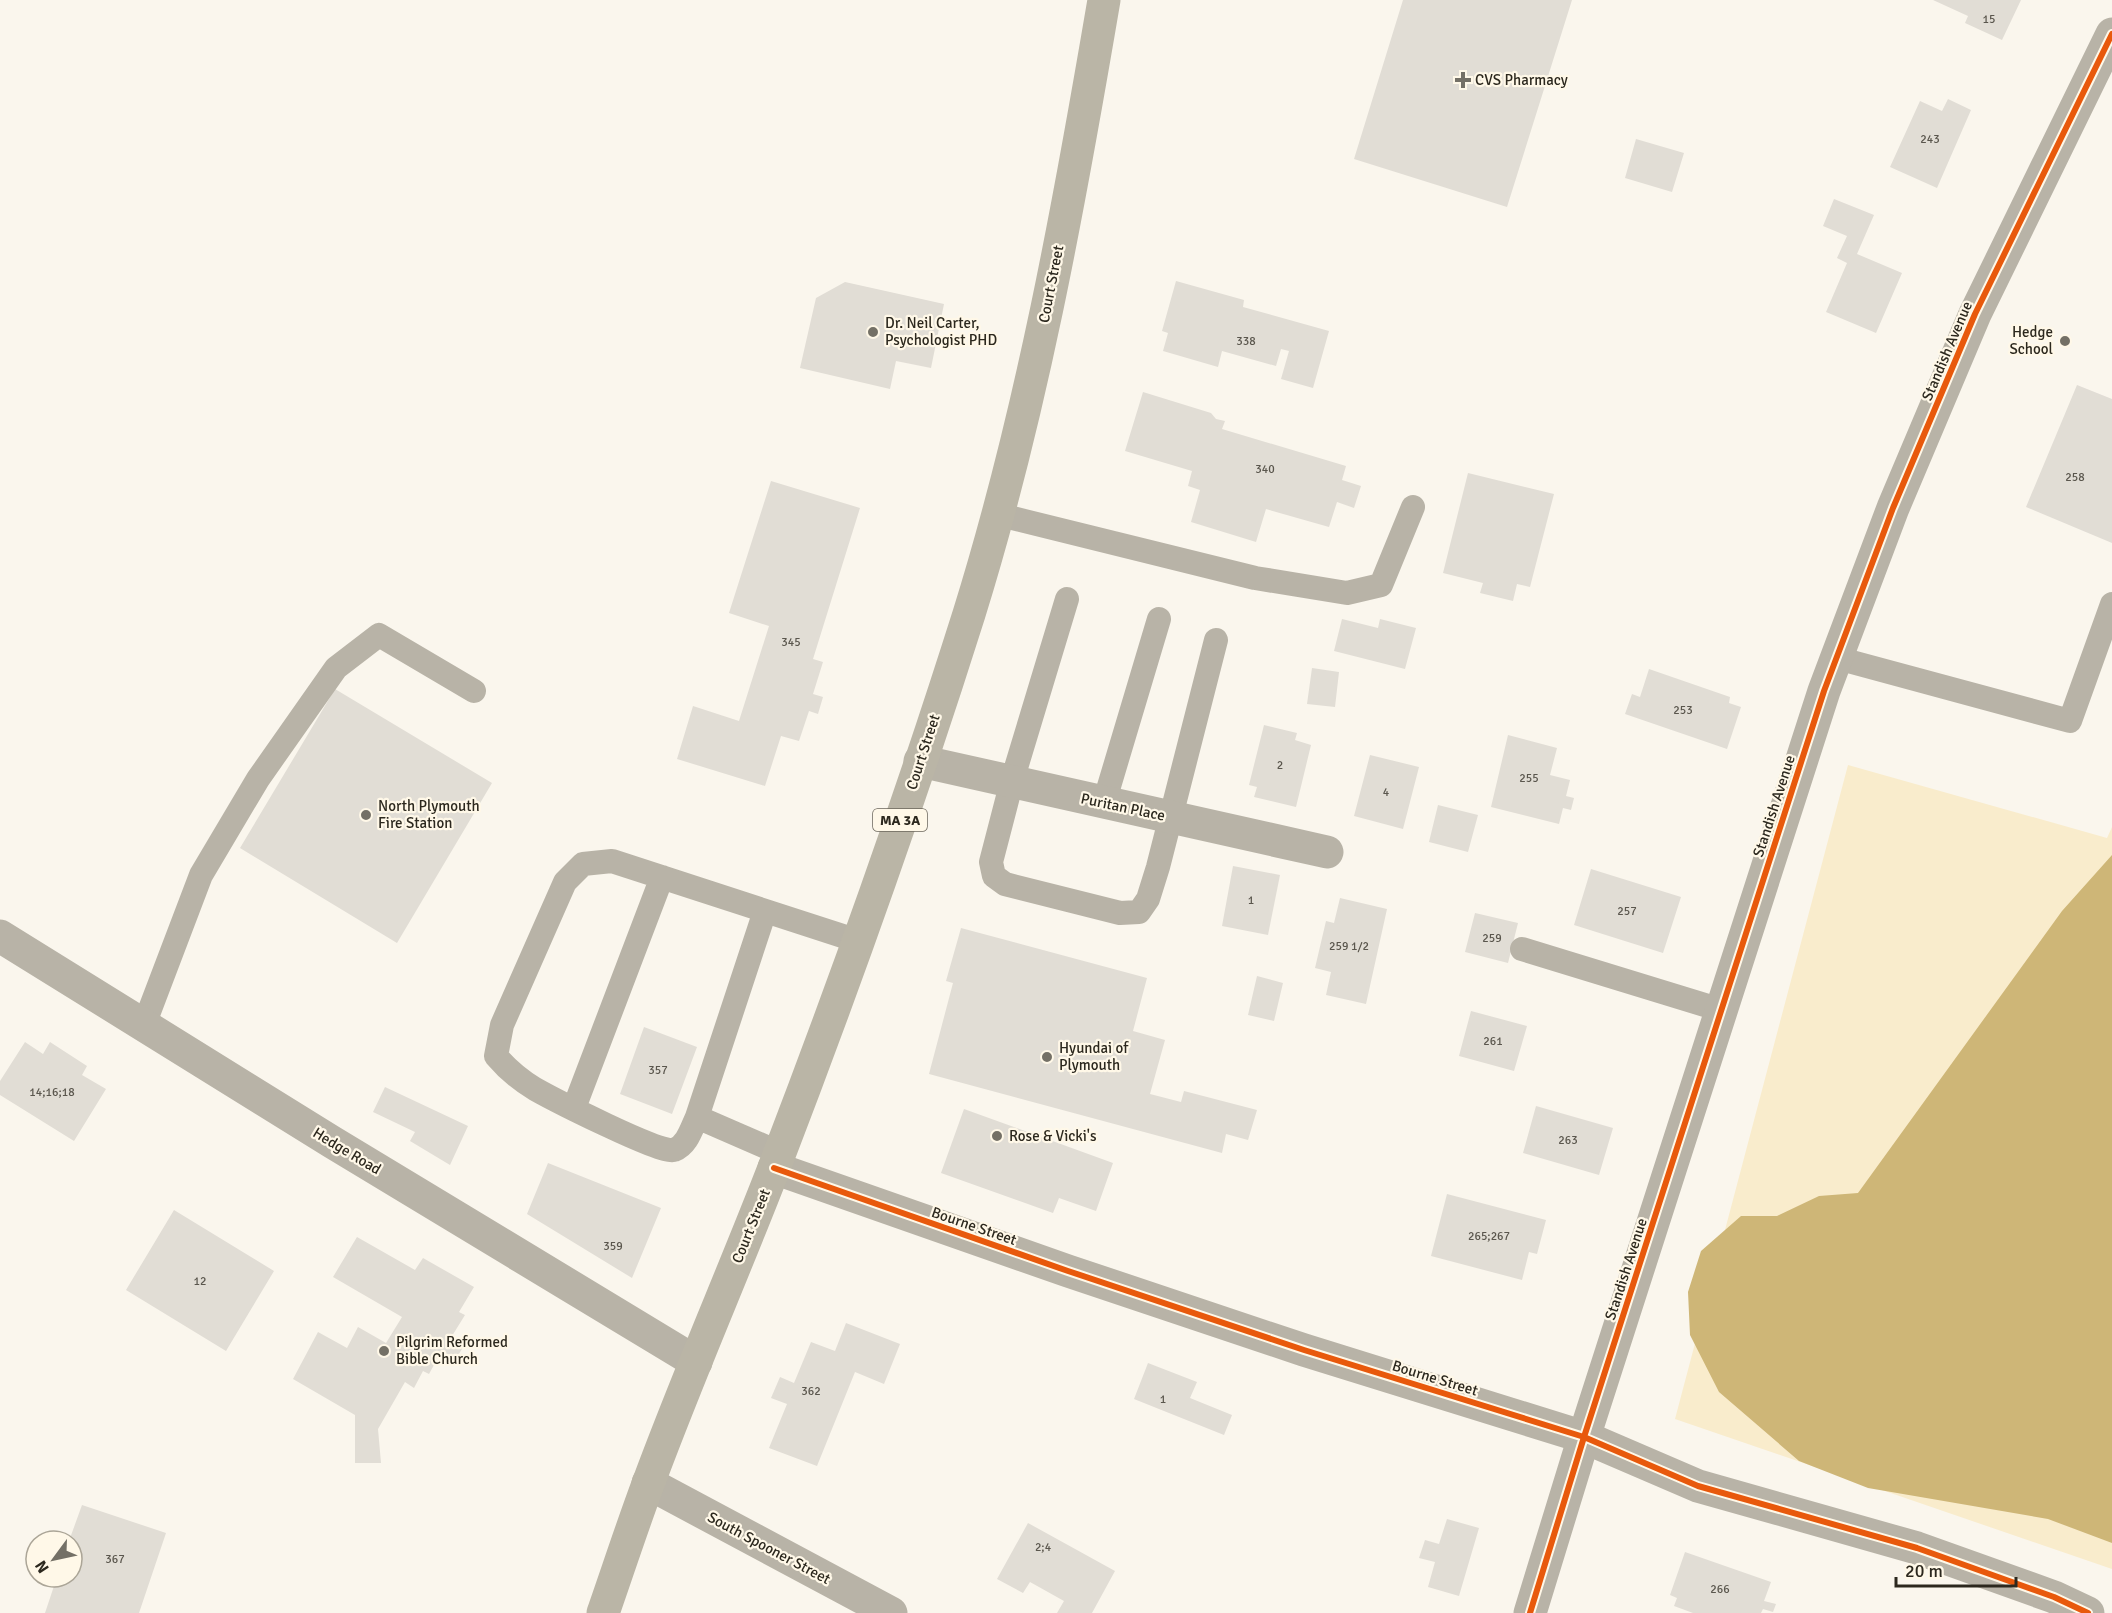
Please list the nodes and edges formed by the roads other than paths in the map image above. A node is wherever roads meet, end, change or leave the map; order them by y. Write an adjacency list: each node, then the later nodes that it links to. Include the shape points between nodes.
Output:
1 (1104, 0): 4 (main road, Court Street / MA 3A, via 1036,360)
2 (2112, 34): 9 (street, Standish Avenue, via 1975,314 1893,508)
3 (1413, 507): 4 (lane, via 1381,585 1347,593 1255,578)
4 (996, 514): 11 (main road, Court Street / MA 3A, via 969,612)
5 (1067, 599): 12 (lane)
6 (2112, 604): 9 (lane, via 2070,721)
7 (1159, 619): 13 (lane)
8 (1216, 640): 14 (lane)
9 (1836, 658): 21 (street, Standish Avenue)
10 (474, 691): 22 (lane, via 379,635 336,668 258,779 201,875)
11 (920, 761): 12 (street, Puritan Place); 19 (main road, Court Street / MA 3A)
12 (1012, 781): 13 (street, Puritan Place); 14 (lane, via 991,862 994,876 1005,884 1120,913 1139,912 1148,899)
13 (1104, 802): 14 (street, Puritan Place)
14 (1170, 817): 15 (street, Puritan Place)
15 (1327, 852)
16 (662, 877): 17 (lane); 23 (lane); 23 (lane, via 612,861 583,864 565,882 502,1025 496,1056 534,1088)
17 (765, 911): 19 (lane); 24 (lane)
18 (0, 936): 22 (street, Hedge Road)
19 (858, 941): 25 (main road, Court Street / MA 3A)
20 (1522, 949): 21 (lane)
21 (1721, 1010): 27 (street, Standish Avenue)
22 (144, 1025): 26 (street, Hedge Road)
23 (573, 1108): 24 (lane, via 668,1151 687,1140)
24 (697, 1118): 25 (lane)
25 (777, 1161): 26 (main road, Court Street / MA 3A); 27 (street, Bourne Street, via 1068,1271)
26 (696, 1362): 28 (main road, Court Street / MA 3A)
27 (1584, 1437): 31 (street, Standish Avenue); 32 (street, Bourne Street, via 1698,1486 1917,1548 2055,1597)
28 (648, 1483): 29 (main road, Court Street / MA 3A); 30 (street, South Spooner Street)
29 (603, 1613)
30 (891, 1613)
31 (1530, 1613)
32 (2088, 1613)

